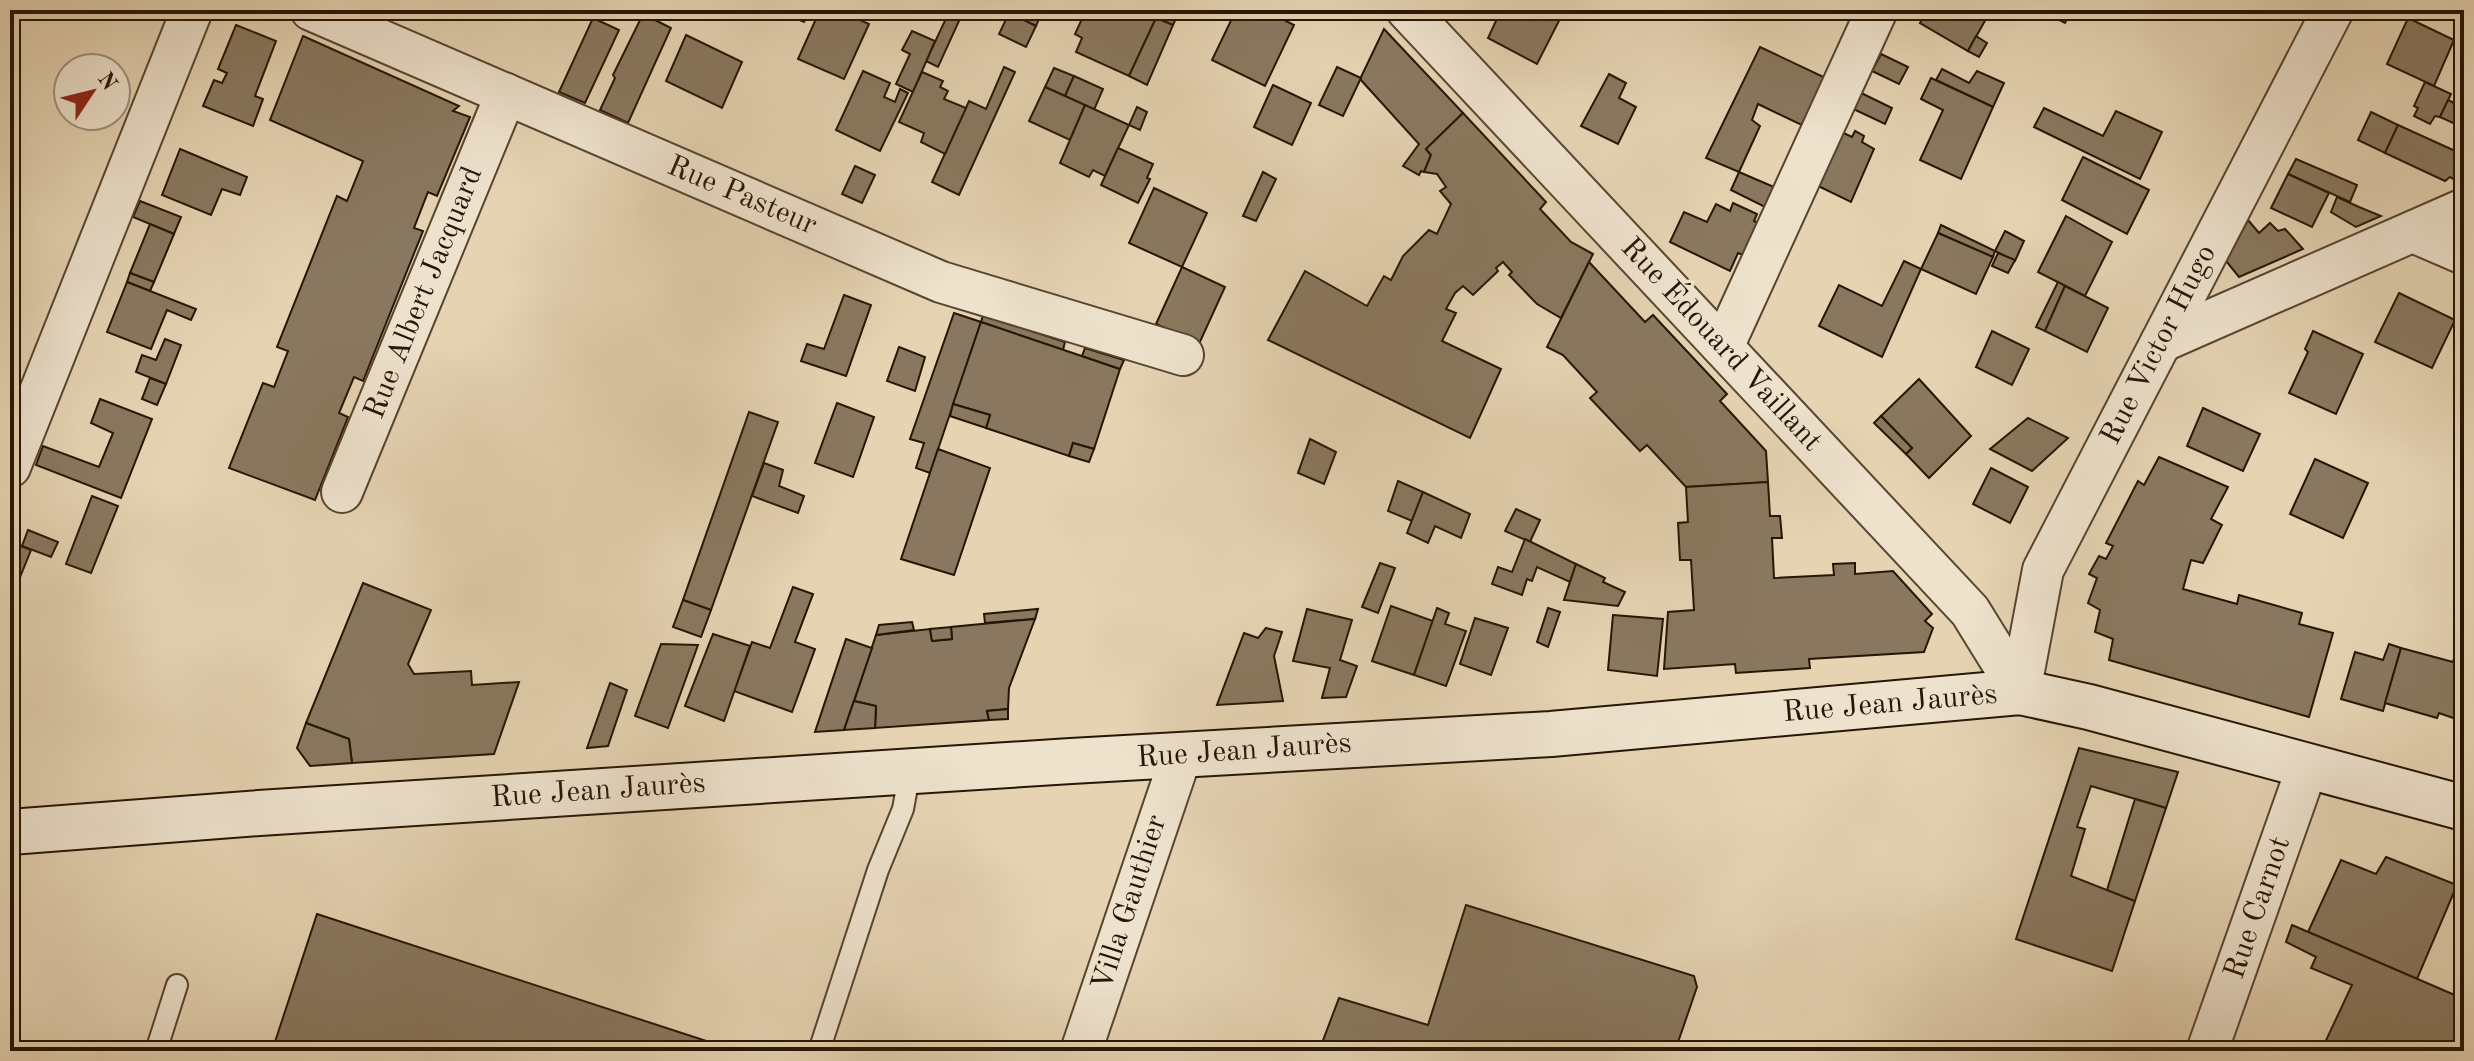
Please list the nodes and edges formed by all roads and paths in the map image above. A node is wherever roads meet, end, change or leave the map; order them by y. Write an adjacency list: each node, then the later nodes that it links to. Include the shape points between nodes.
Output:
1 (192, 10): 13 (street)
2 (311, 10): 6 (street, Rue Pasteur)
3 (1407, 10): 11 (street, Rue Édouard Vaillant)
4 (1877, 10): 11 (street)
5 (2333, 10): 10 (street, Rue Victor Hugo)
6 (506, 94): 12 (street, Rue Pasteur, via 941,282); 14 (street, Rue Albert Jacquard)
7 (2464, 209): 8 (street)
8 (2413, 232): 9 (street); 10 (street)
9 (2464, 254)
10 (2161, 342): 15 (street, Rue Victor Hugo, via 2043,570)
11 (1723, 347): 15 (street, Rue Édouard Vaillant, via 1970,611)
12 (1183, 355)
13 (10, 467)
14 (342, 492)
15 (2020, 692): 16 (street, Rue Jean Jaurès, via 1551,734); 17 (street, Rue Jean Jaurès)
16 (1181, 756): 18 (street, Rue Jean Jaurès); 24 (street, Villa Gauthier)
17 (2308, 765): 19 (street, Rue Jean Jaurès); 25 (street, Rue Carnot)
18 (910, 771): 20 (street, Rue Jean Jaurès); 23 (lane, via 903,809)
19 (2464, 808)
20 (10, 832)
21 (177, 985): 22 (lane)
22 (156, 1051)
23 (819, 1051)
24 (1081, 1051)
25 (2207, 1051)

